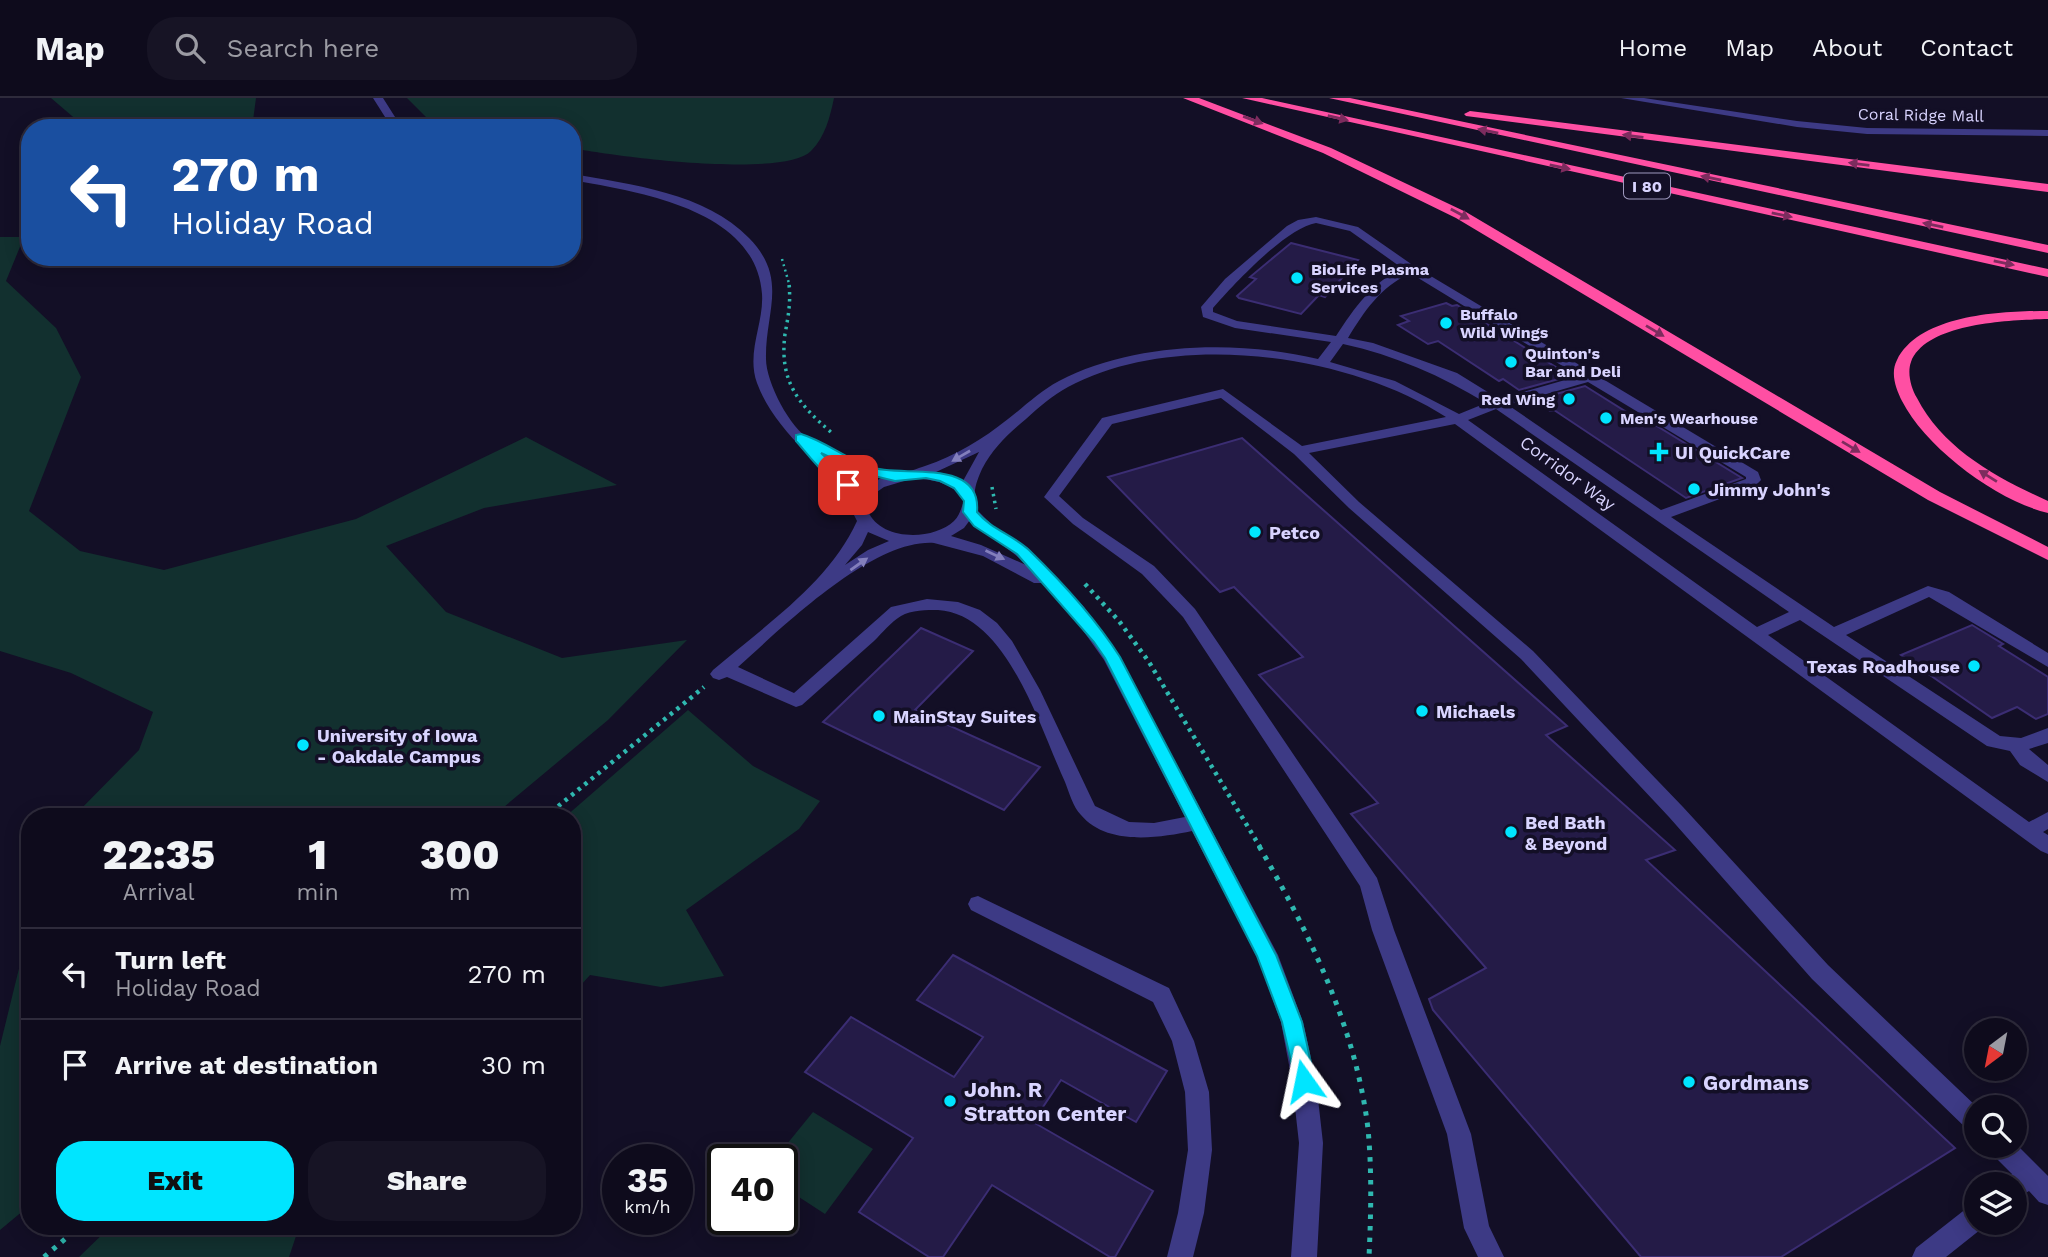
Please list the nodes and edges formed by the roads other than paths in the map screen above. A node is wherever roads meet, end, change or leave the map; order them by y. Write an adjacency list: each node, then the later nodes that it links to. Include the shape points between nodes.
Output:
1 (378, 98): 7 (street)
2 (1188, 98): 35 (highway, one-way to 35, via 1310,142 1395,180 1934,496)
3 (1247, 98): 15 (highway, I 80, one-way to 15)
4 (1334, 98): 13 (highway, I 80, one-way to 4)
5 (1370, 98): 12 (highway, one-way to 5, via 1509,120)
6 (1626, 98): 9 (street, Coral Ridge Mall, via 1841,129)
7 (391, 119)
8 (2048, 127): 9 (street, Coral Ridge Mall)
9 (2007, 131): 10 (street, Coral Ridge Mall)
10 (2048, 133)
11 (581, 179): 23 (street, via 650,192 693,207 727,227 752,251 768,293 758,362 772,401)
12 (2048, 188)
13 (2048, 249)
14 (1410, 268): 17 (street, via 1370,292); 17 (street, via 1354,229 1302,222 1229,282 1207,307 1207,314 1226,322); 19 (street)
15 (2048, 273)
16 (2048, 315): 29 (highway, one-way to 16, via 1973,467 1940,440 1909,401 1901,373 1911,349 1934,332 1972,320)
17 (1340, 340): 18 (street); 20 (street, via 1452,376)
18 (1322, 363): 21 (street, Corridor Way, via 1410,392); 22 (street, Corridor Way, via 1216,352 1154,357 1072,380)
19 (1590, 377): 20 (street); 31 (street, via 1753,475 1750,483)
20 (1497, 404): 21 (street); 31 (street)
21 (1457, 419): 24 (street); 39 (street, Corridor Way)
22 (1004, 430): 25 (street, Corridor Way, one-way to 25, via 940,467); 27 (street, Corridor Way, via 973,471)
23 (801, 438): 26 (street, via 854,466); 28 (street)
24 (1299, 451): 50 (street, via 1354,505 1527,655 1820,972); 56 (street, via 1223,393 1107,421 1051,497 1148,570 1189,613 1370,884 1459,1134 1477,1228)
25 (914, 474): 26 (street); 27 (street, via 944,478)
26 (895, 477): 28 (street, via 877,484)
27 (968, 494): 30 (street)
28 (861, 502): 32 (street, via 860,514)
29 (2048, 508)
30 (970, 512): 33 (street, via 953,530); 36 (street, via 1022,551)
31 (1661, 515): 38 (street)
32 (865, 520): 34 (street, via 877,532); 37 (street, via 854,545)
33 (930, 537): 34 (street); 36 (street, one-way to 36, via 962,541 992,553)
34 (908, 538): 37 (street, one-way to 34, via 874,553)
35 (2048, 554)
36 (1054, 588): 46 (street, via 1078,611 1112,657)
37 (812, 593): 46 (street, via 722,671 796,701 897,611 914,605 954,606 991,626 1012,649 1088,811 1113,827 1146,833)
38 (1801, 613): 39 (street); 40 (street)
39 (1755, 634): 47 (street, Corridor Way)
40 (1833, 634): 41 (street, via 1928,591); 43 (street, via 1994,741)
41 (2048, 661)
42 (2048, 735): 43 (street)
43 (2016, 746): 44 (street, via 2026,760)
44 (2048, 775)
45 (2048, 819): 47 (street)
46 (1198, 822): 55 (street, via 1266,955 1292,1022 1311,1143)
47 (2029, 832): 48 (street, Corridor Way)
48 (2048, 846)
49 (978, 904): 54 (street, via 1161,995 1183,1041 1197,1092 1200,1150)
50 (1964, 1110)
51 (2027, 1183): 52 (street)
52 (2048, 1193)
53 (1964, 1226): 57 (street)
54 (1180, 1257)
55 (1304, 1257)
56 (1492, 1257)
57 (1925, 1257)

